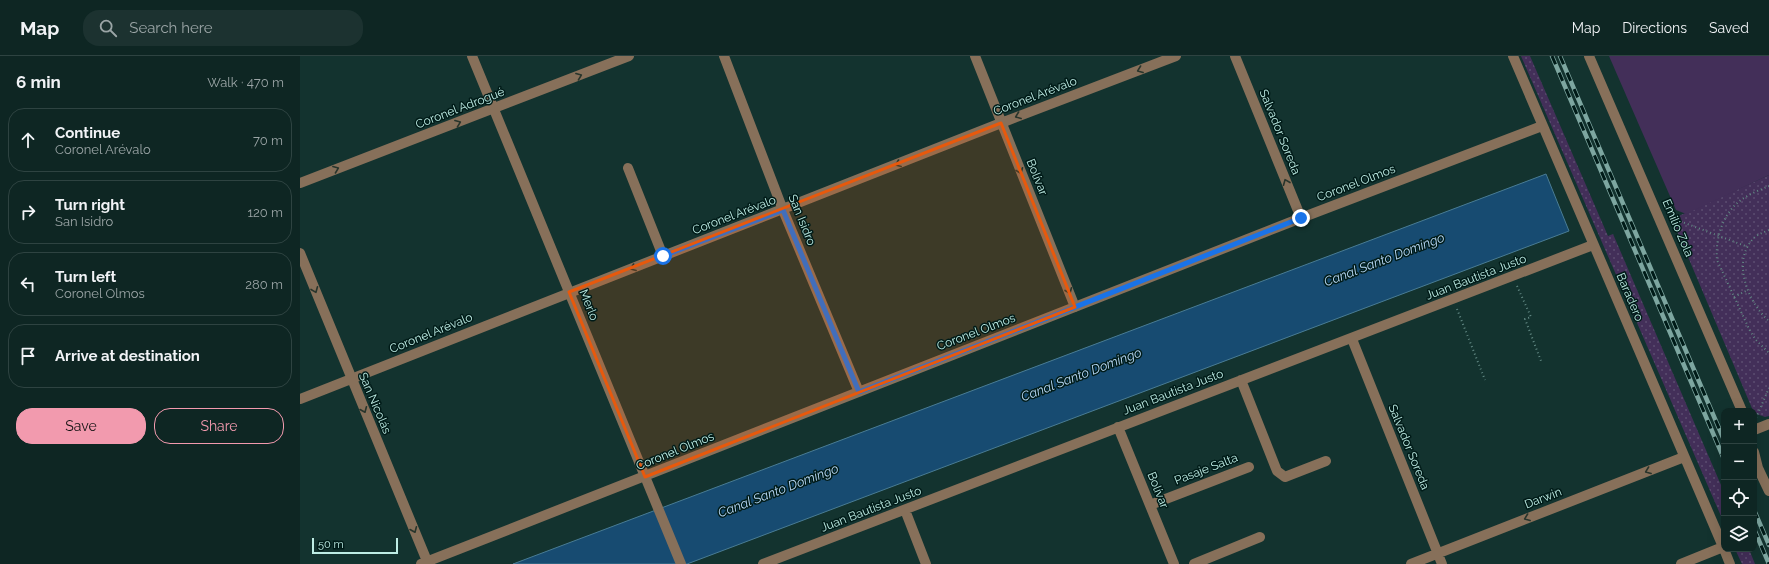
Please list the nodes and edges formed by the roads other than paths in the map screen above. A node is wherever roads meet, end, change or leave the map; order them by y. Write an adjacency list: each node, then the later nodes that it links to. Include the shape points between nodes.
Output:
1 (472, 56): 9 (street, Merlo)
2 (629, 56): 9 (street, Coronel Adrogué, one-way to 2)
3 (724, 56): 14 (street, San Isidro)
4 (975, 56): 10 (street, Bolívar)
5 (1176, 56): 10 (street, Coronel Arévalo, one-way to 10)
6 (1235, 56): 15 (street, Salvador Soreda, one-way to 6)
7 (1513, 56): 11 (street, Baradero)
8 (1589, 56): 26 (street, Emilio Zola)
9 (494, 109): 13 (street, Coronel Adrogué, one-way to 9); 19 (street, Merlo)
10 (1001, 123): 14 (street, Coronel Arévalo, one-way to 14); 20 (street, Bolívar, one-way to 20)
11 (1542, 126): 15 (street, Coronel Olmos); 16 (street, Baradero)
12 (628, 168): 18 (street)
13 (300, 183)
14 (783, 210): 18 (street, Coronel Arévalo); 24 (street, San Isidro)
15 (1301, 218): 20 (street, Coronel Olmos)
16 (1593, 245): 21 (street, Juan Bautista Justo); 30 (street, Baradero)
17 (300, 253): 22 (street, San Nicolás, one-way to 22)
18 (663, 256): 19 (street, Coronel Arévalo, one-way to 19)
19 (569, 292): 22 (street, Coronel Arévalo); 34 (street, Merlo)
20 (1076, 307): 24 (street, Coronel Olmos)
21 (1352, 339): 23 (street, Juan Bautista Justo); 42 (street, Salvador Soreda)
22 (351, 378): 25 (street, Coronel Arévalo); 43 (street, San Nicolás, one-way to 43)
23 (1241, 380): 28 (street, Juan Bautista Justo); 31 (street, via 1280,474 1285,477)
24 (859, 392): 34 (street, Coronel Olmos)
25 (300, 399)
26 (1741, 408)
27 (1769, 424): 29 (street)
28 (1118, 427): 36 (street, Bolívar); 37 (street, Juan Bautista Justo)
29 (1757, 429)
30 (1684, 457): 39 (street, Baradero); 42 (street, Darwin, one-way to 42)
31 (1326, 461)
32 (1757, 464): 35 (street)
33 (1249, 467): 36 (street, Pasaje Salta)
34 (645, 477): 43 (street, Coronel Olmos); 44 (street, Merlo)
35 (1769, 491)
36 (1150, 505): 47 (street, Bolívar)
37 (905, 510): 45 (street, Juan Bautista Justo); 46 (street)
38 (1260, 537): 48 (street)
39 (1721, 541)
40 (1721, 549): 51 (street)
41 (1726, 552): 52 (street, Baradero)
42 (1438, 553): 49 (street, Darwin); 50 (street, Salvador Soreda)
43 (424, 563)
44 (681, 564)
45 (763, 564)
46 (926, 564)
47 (1174, 564)
48 (1194, 564)
49 (1411, 564)
50 (1442, 564)
51 (1681, 564)
52 (1730, 564)

